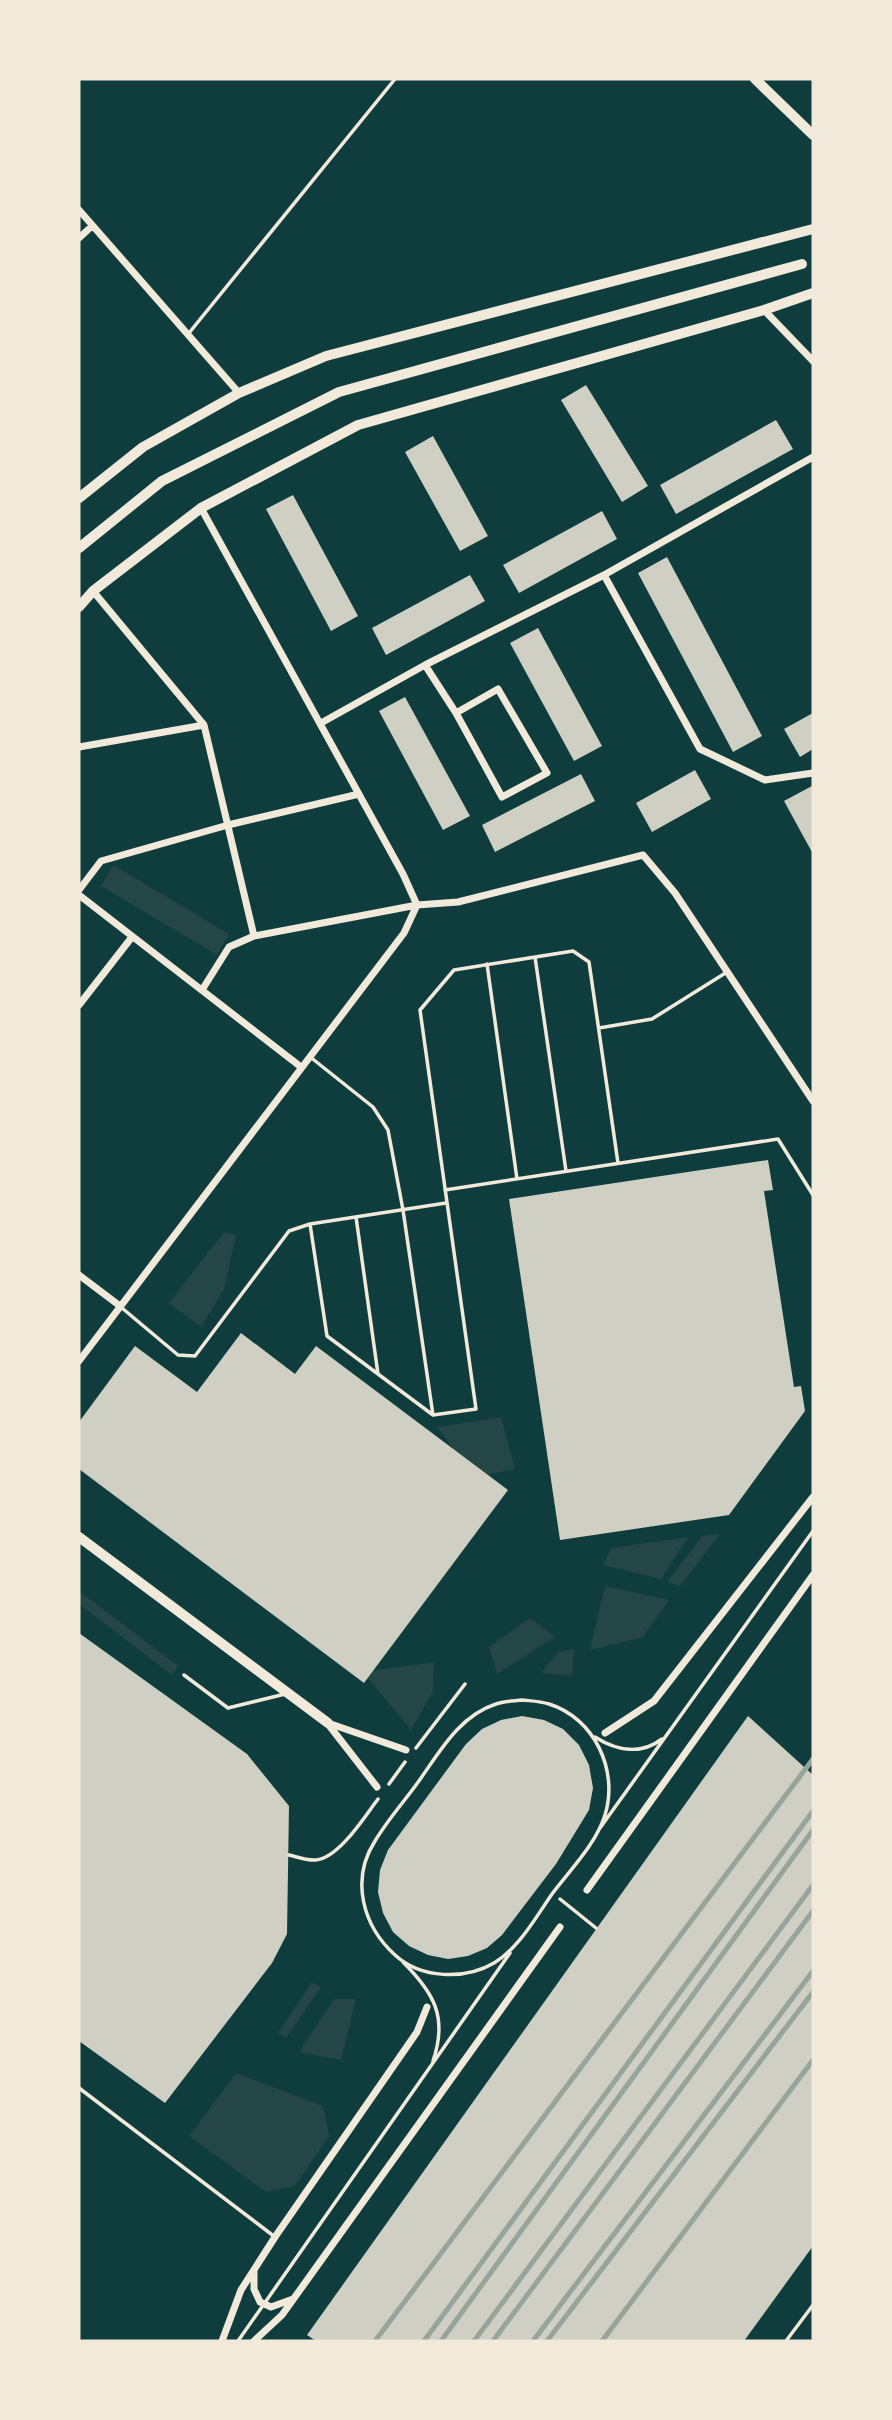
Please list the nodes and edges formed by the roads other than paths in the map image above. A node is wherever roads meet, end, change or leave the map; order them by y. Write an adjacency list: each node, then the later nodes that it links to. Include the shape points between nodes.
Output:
1 (396, 79): 11 (lane)
2 (754, 79): 3 (street)
3 (813, 135)
4 (79, 210): 5 (street)
5 (92, 226): 7 (street); 11 (street)
6 (813, 229): 13 (main road, via 326,356)
7 (79, 238)
8 (802, 264): 17 (main road, via 339,391 162,481)
9 (813, 293): 10 (main road)
10 (764, 310): 12 (street); 16 (main road, via 358,425)
11 (187, 334): 13 (street)
12 (813, 361)
13 (239, 393): 15 (main road, via 143,447)
14 (813, 457): 18 (street)
15 (79, 498)
16 (201, 508): 19 (main road); 23 (street)
17 (79, 548)
18 (604, 575): 21 (street); 26 (street, via 699,749 765,780)
19 (93, 591): 20 (main road); 24 (street)
20 (79, 607)
21 (425, 665): 22 (street); 23 (street)
22 (456, 713): 22 (street, via 502,797 547,773 498,690)
23 (321, 723): 27 (street)
24 (204, 725): 25 (street); 28 (street)
25 (79, 747)
26 (813, 774)
27 (359, 794): 28 (street); 30 (street)
28 (228, 825): 29 (street, via 101,861); 31 (street)
29 (79, 893): 32 (street)
30 (417, 905): 31 (street); 35 (street, via 458,902 643,855 676,893); 39 (street, via 404,933)
31 (254, 936): 36 (street, via 229,947)
32 (132, 937): 36 (street); 37 (street)
33 (535, 957): 34 (lane); 38 (lane, via 573,951 589,962); 43 (lane)
34 (487, 964): 44 (lane); 45 (lane, via 454,970 420,1010)
35 (729, 971): 38 (lane, via 652,1019); 41 (street)
36 (202, 990): 40 (street)
37 (79, 1005)
38 (599, 1028): 42 (lane)
39 (309, 1056): 40 (street); 48 (lane, via 373,1107 388,1130)
40 (301, 1068): 52 (street)
41 (813, 1101)
42 (618, 1163): 43 (lane); 46 (lane, via 778,1139)
43 (566, 1171): 44 (lane)
44 (517, 1178): 45 (lane)
45 (445, 1189): 47 (lane)
46 (813, 1195)
47 (446, 1203): 48 (lane); 55 (lane, via 476,1409)
48 (403, 1210): 49 (lane); 55 (lane)
49 (356, 1217): 50 (lane); 54 (lane)
50 (310, 1224): 52 (lane, via 289,1231 195,1356 178,1354); 54 (lane, via 327,1336)
51 (79, 1275): 52 (street)
52 (120, 1306): 53 (street)
53 (79, 1360)
54 (378, 1374): 55 (lane)
55 (433, 1415)
56 (813, 1497): 63 (street, via 654,1701)
57 (813, 1531): 65 (lane)
58 (79, 1537): 61 (street)
59 (813, 1575): 69 (street)
60 (184, 1675): 61 (lane, via 228,1708)
61 (288, 1694): 62 (street)
62 (328, 1723): 66 (street); 67 (street)
63 (605, 1733)
64 (592, 1735): 65 (lane, via 625,1750 643,1749); 68 (lane, via 605,1760 610,1788 605,1815); 72 (lane, via 572,1716 548,1704 522,1700 496,1704 472,1715 454,1733 373,1842 364,1866 362,1893 367,1919 380,1942)
65 (667, 1735): 68 (lane)
66 (406, 1750)
67 (377, 1787)
68 (593, 1839): 71 (lane)
69 (587, 1889)
70 (560, 1927): 78 (street)
71 (514, 1946): 72 (lane, via 495,1962 472,1972 447,1975); 74 (lane)
72 (400, 1960): 74 (lane, via 432,1997 440,2020)
73 (427, 2007): 76 (street, via 418,2032)
74 (431, 2066): 80 (lane)
75 (79, 2088): 76 (lane)
76 (275, 2237): 77 (street)
77 (254, 2269): 78 (street, via 254,2289 260,2302 271,2307); 79 (street)
78 (293, 2299): 81 (street)
79 (222, 2341)
80 (238, 2341)
81 (254, 2341)

